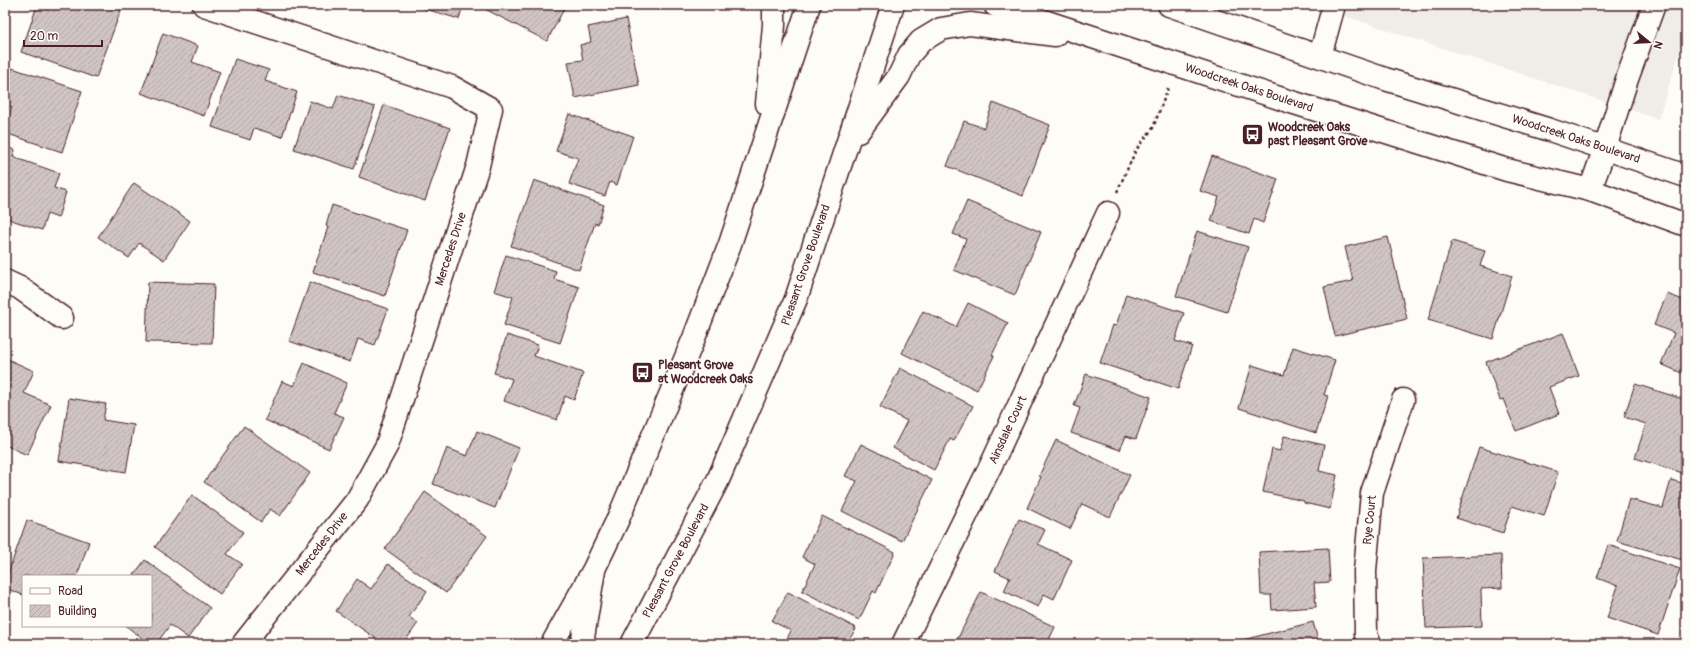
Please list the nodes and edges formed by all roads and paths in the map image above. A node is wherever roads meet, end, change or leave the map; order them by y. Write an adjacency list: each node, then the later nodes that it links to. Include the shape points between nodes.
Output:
1 (204, 5): 23 (main road, Mercedes Drive, via 452,87 491,109 478,166 387,445 357,500)
2 (774, 5): 12 (main road)
3 (809, 5): 12 (main road)
4 (893, 5): 14 (main road, Pleasant Grove Boulevard)
5 (995, 5): 9 (main road, Woodcreek Oaks Boulevard)
6 (1169, 5): 10 (main road, Woodcreek Oaks Boulevard)
7 (1334, 5): 10 (main road)
8 (1654, 5): 13 (main road)
9 (1102, 40): 11 (main road, Woodcreek Oaks Boulevard); 14 (main road, via 970,24 940,29 921,41 909,55 898,76)
10 (1320, 56): 13 (main road, Woodcreek Oaks Boulevard)
11 (1176, 65): 16 (main road, Woodcreek Oaks Boulevard, via 1507,170); 17 (path, via 1153,128 1136,150)
12 (764, 142): 22 (main road, via 730,244 694,338 621,512)
13 (1605, 148): 15 (main road, Woodcreek Oaks Boulevard); 16 (main road)
14 (846, 149): 26 (main road, Pleasant Grove Boulevard, via 796,299 718,480)
15 (1686, 176)
16 (1590, 190): 18 (main road, Woodcreek Oaks Boulevard)
17 (1108, 213): 27 (main road, Ainsdale Court, via 994,459)
18 (1686, 225)
19 (5, 281): 20 (main road, via 20,288)
20 (62, 318)
21 (1403, 400): 28 (main road, Rye Court, via 1372,494 1365,571 1366,635)
22 (594, 569): 24 (main road); 25 (main road)
23 (243, 644)
24 (552, 644)
25 (582, 644)
26 (632, 644)
27 (903, 644)
28 (1370, 644)

